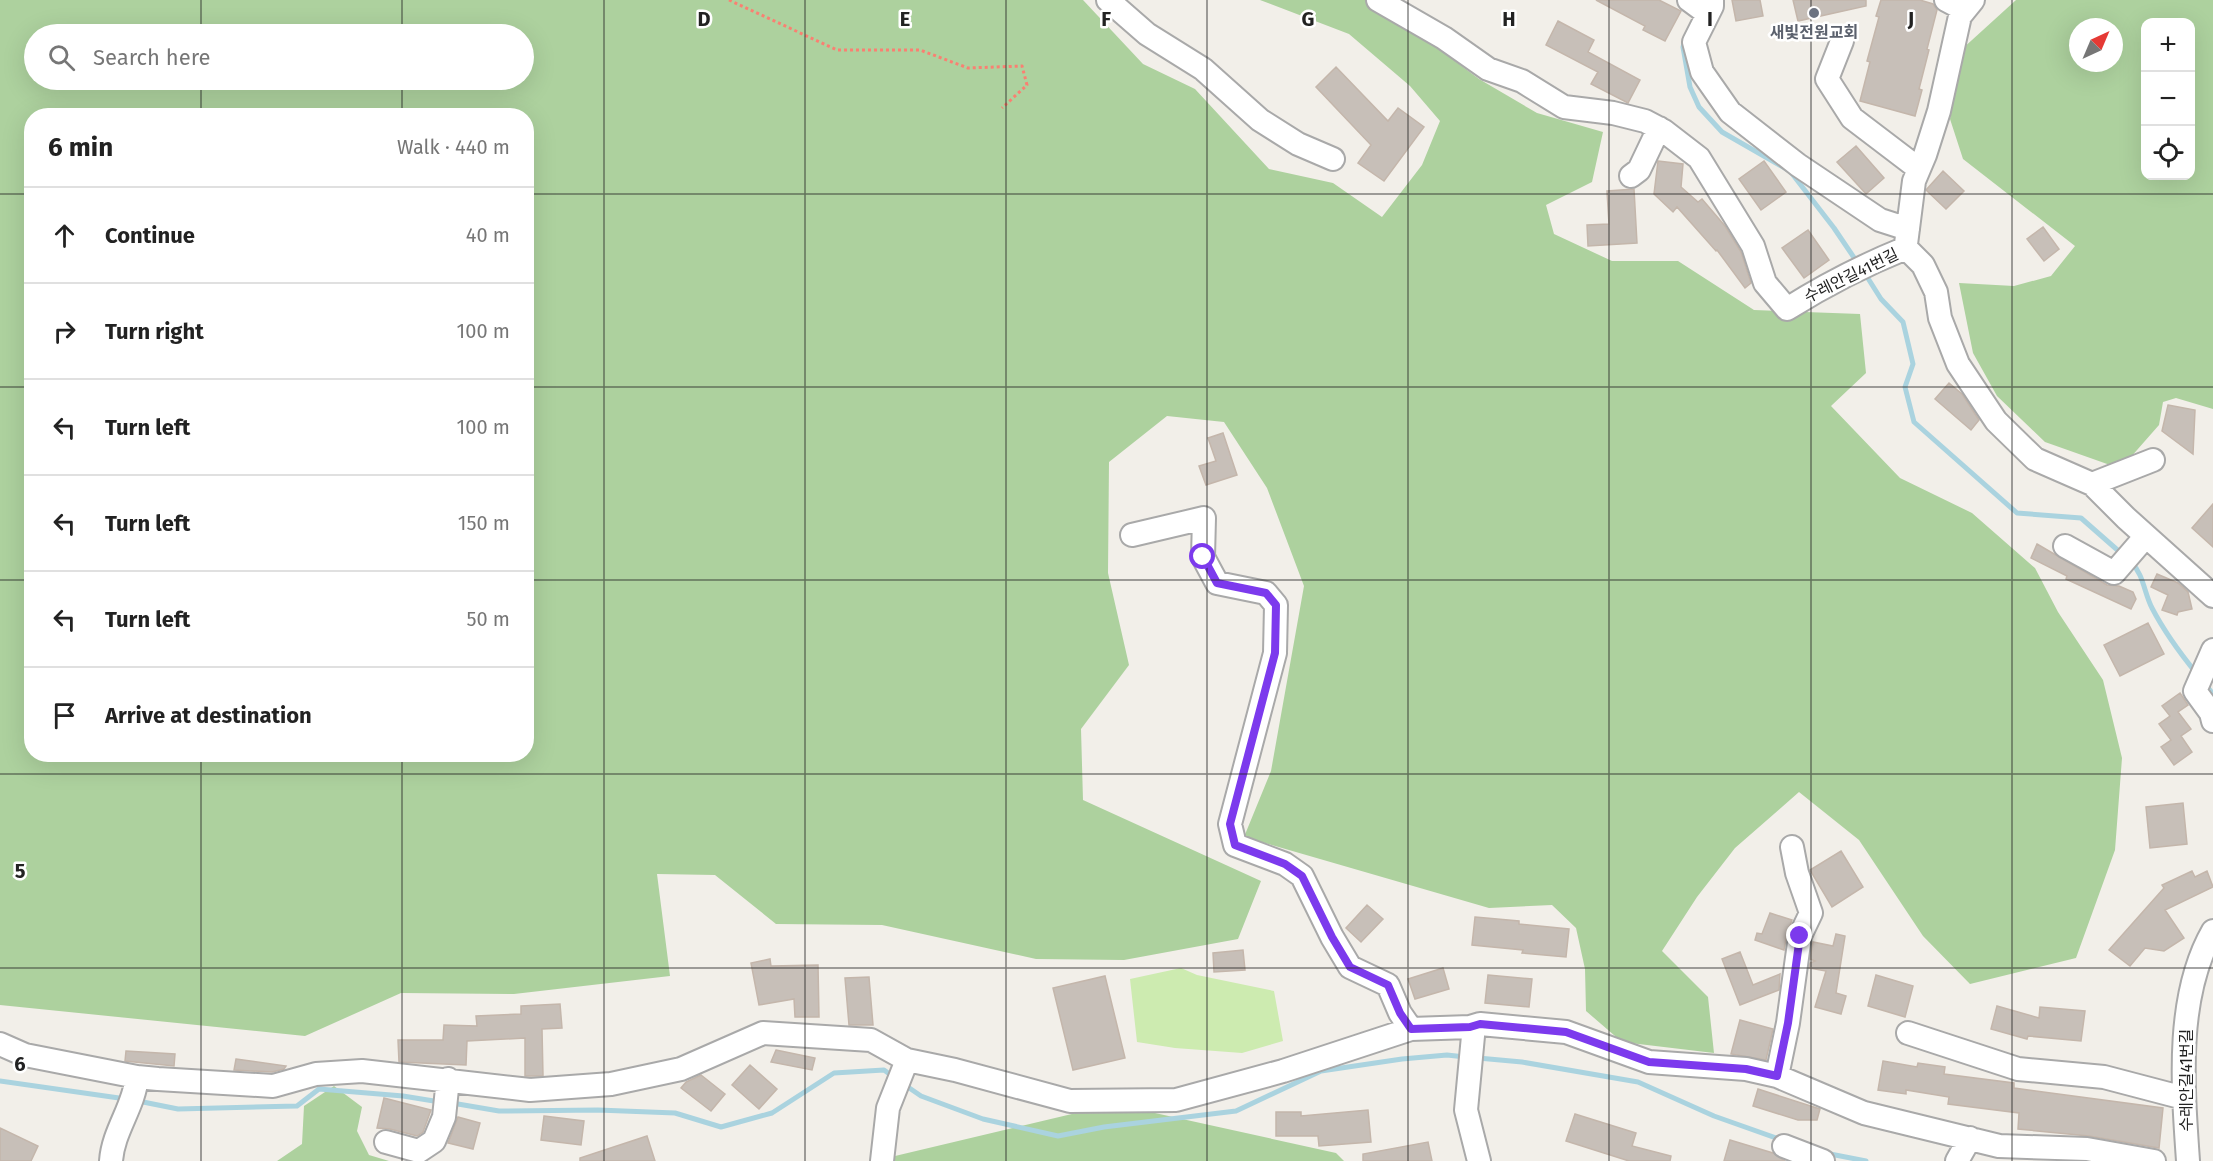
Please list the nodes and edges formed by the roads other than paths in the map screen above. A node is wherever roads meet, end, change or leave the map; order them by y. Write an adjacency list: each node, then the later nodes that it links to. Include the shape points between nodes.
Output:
1 (1108, 0): 8 (lane, via 1147,34 1203,69 1260,120 1298,144)
2 (1378, 0): 7 (lane, 수레안길41번길, via 1488,69 1522,81 1564,107 1613,113)
3 (1689, 0): 5 (lane)
4 (1961, 3): 9 (lane, via 1939,111)
5 (1710, 7): 11 (lane, via 1694,42 1702,72 1730,112 1798,165)
6 (1842, 41): 9 (lane, via 1827,79 1852,118)
7 (1659, 128): 10 (lane, via 1639,170); 11 (lane, 수레안길41번길, via 1699,158 1753,246 1765,284 1787,309)
8 (1333, 159)
9 (1919, 169): 11 (lane)
10 (1631, 176)
11 (1907, 238): 13 (lane, 수레안길41번길, via 1936,292 1958,364 1996,422 2035,459)
12 (2152, 460): 13 (lane)
13 (2092, 484): 15 (lane, 수레안길41번길)
14 (1132, 535): 22 (lane, via 1204,518 1203,557 1217,583 1266,593 1276,605 1275,653 1230,824 1235,845 1285,864 1302,876 1350,967 1388,985)
15 (2146, 536): 16 (lane, via 2114,573); 17 (lane, 수레안길41번길)
16 (2065, 546)
17 (2213, 596)
18 (2206, 669): 19 (lane, via 2195,691)
19 (2213, 721)
20 (1792, 846): 27 (lane, via 1811,913 1800,936)
21 (2213, 932): 30 (lane, 수레안길41번길, via 2200,953 2186,1020)
22 (1411, 1029): 23 (lane); 26 (lane, via 1283,1071 1176,1100 1070,1101 955,1070)
23 (1471, 1032): 27 (lane, via 1480,1024 1566,1032 1649,1062 1746,1069); 36 (lane, via 1466,1110)
24 (1908, 1033): 30 (lane, via 2018,1069 2104,1077)
25 (0, 1044): 28 (lane)
26 (905, 1065): 29 (lane, via 871,1040 763,1033 681,1069 611,1084); 35 (lane, via 888,1108)
27 (1777, 1076): 31 (lane, via 1864,1113)
28 (136, 1082): 29 (lane, via 273,1086 316,1074 362,1071); 34 (lane, via 114,1139)
29 (447, 1096): 32 (lane, via 434,1141 418,1151)
30 (2184, 1098): 40 (lane, 수레안길41번길)
31 (1970, 1138): 38 (lane); 39 (lane, via 1999,1146 2087,1149)
32 (386, 1142)
33 (1784, 1146): 37 (lane)
34 (111, 1161)
35 (882, 1161)
36 (1479, 1161)
37 (1823, 1161)
38 (1957, 1161)
39 (2154, 1161)
40 (2188, 1161)

